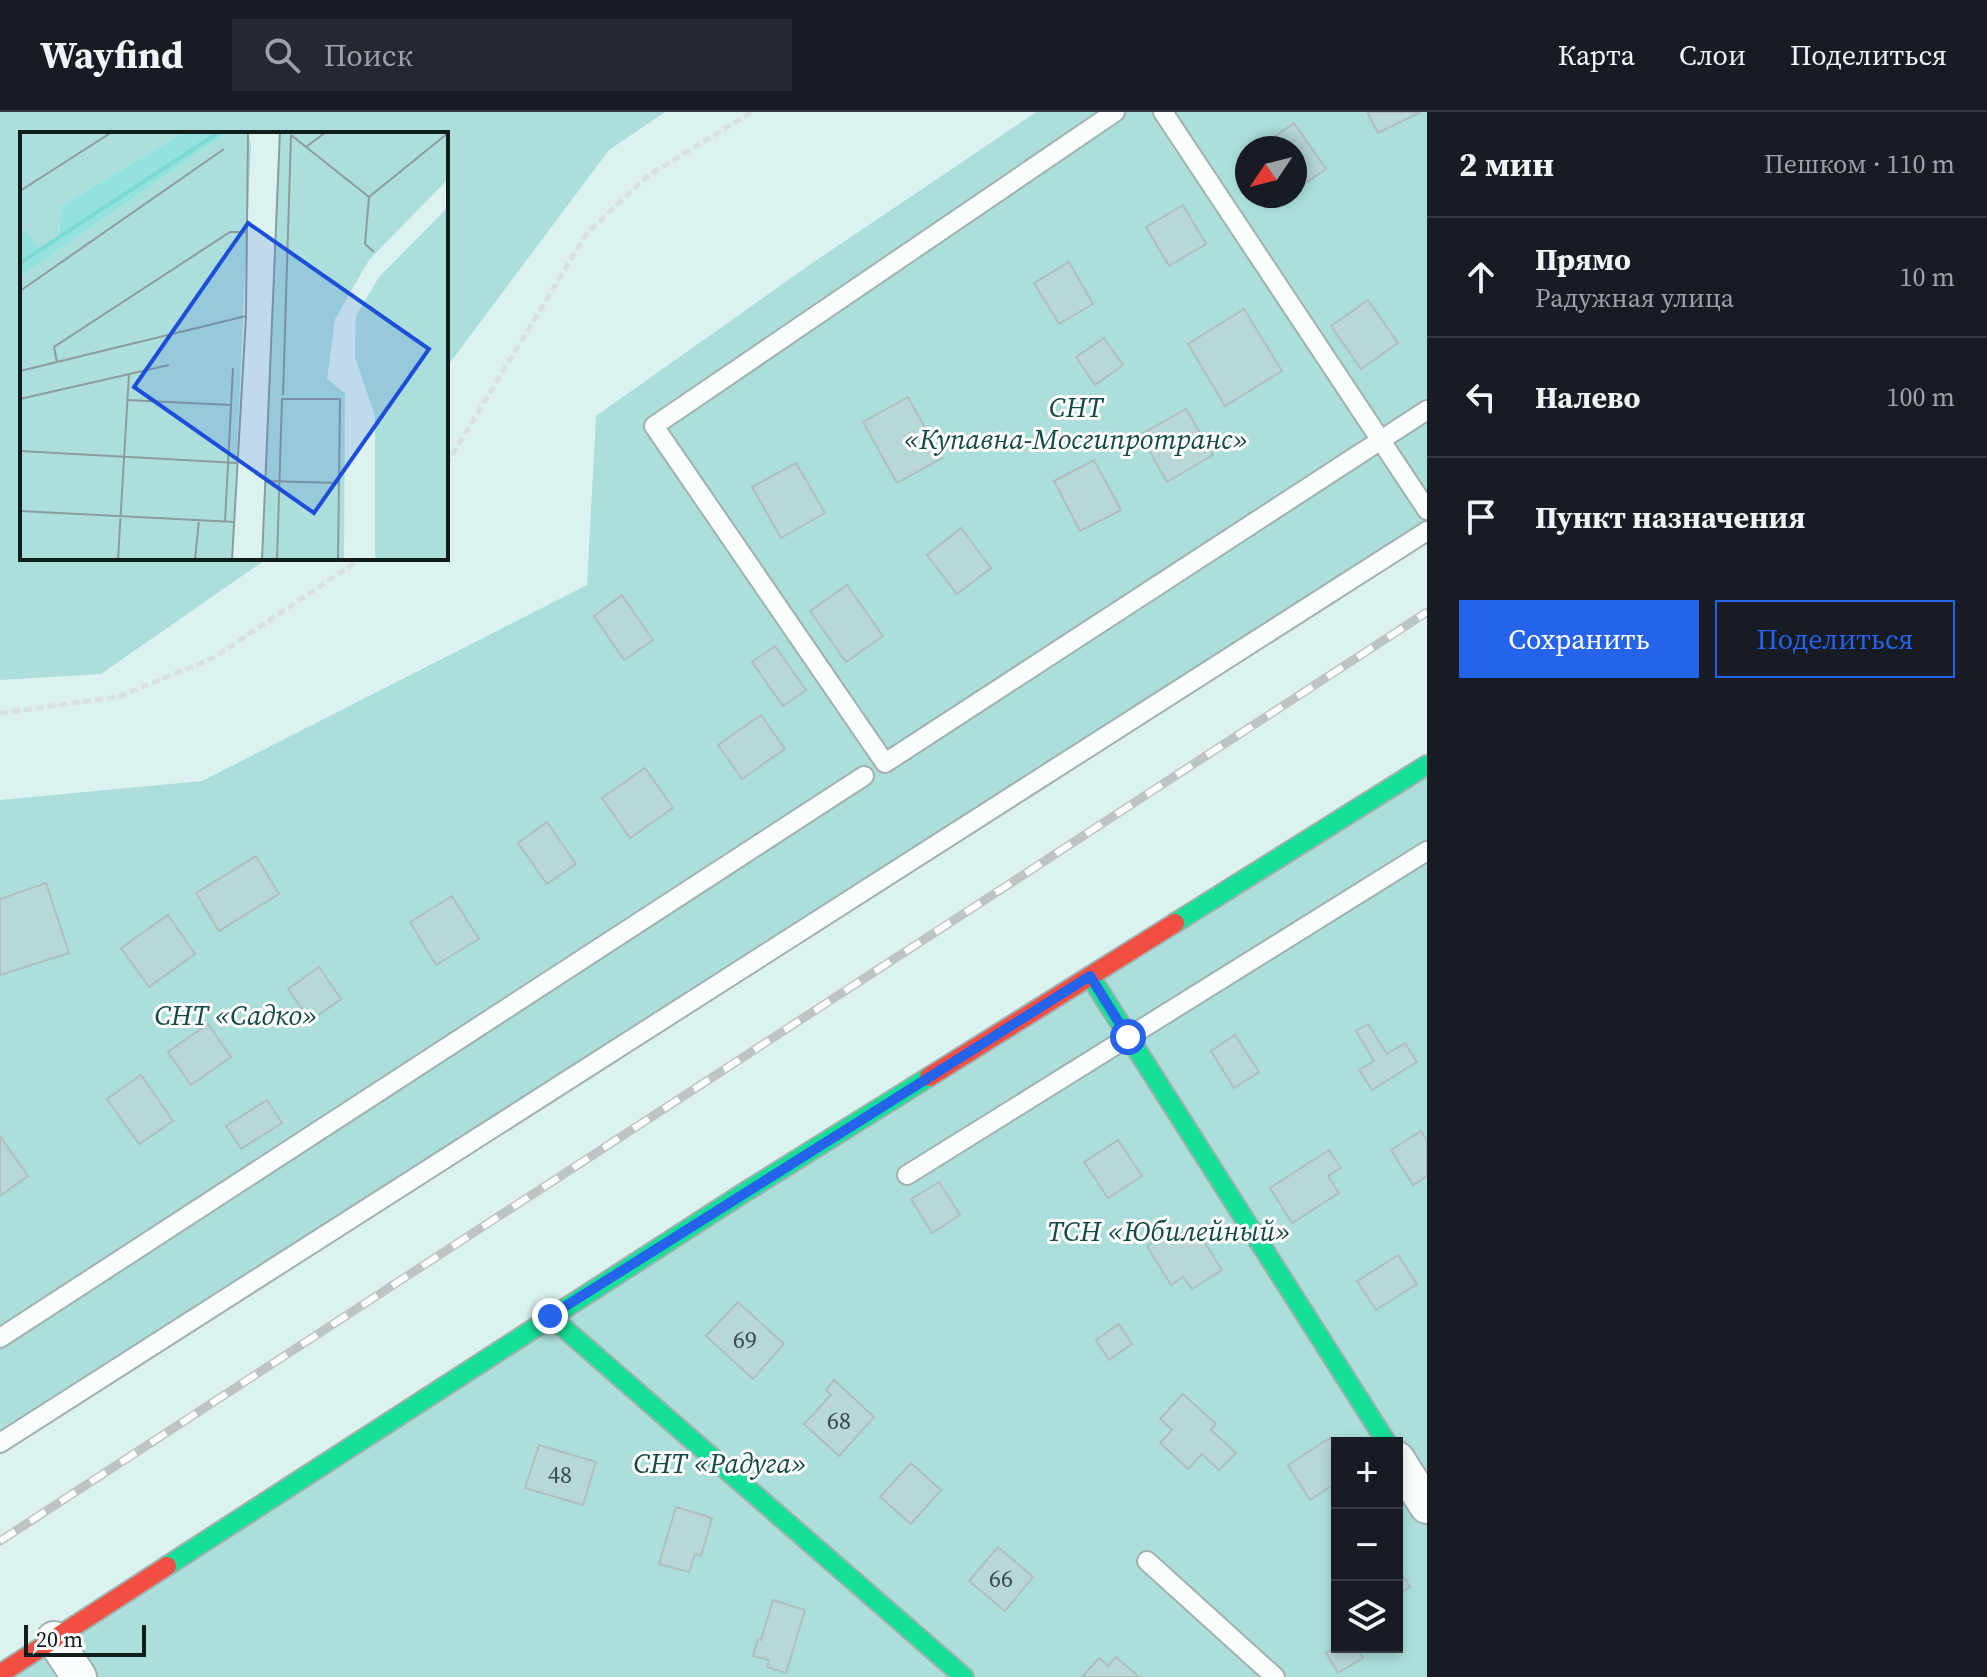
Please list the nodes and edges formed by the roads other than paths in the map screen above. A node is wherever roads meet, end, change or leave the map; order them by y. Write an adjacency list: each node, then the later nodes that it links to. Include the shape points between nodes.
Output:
1 (1115, 112): 4 (lane, via 654,426 885,763)
2 (1163, 112): 4 (lane)
3 (1427, 410): 4 (lane)
4 (1380, 440): 5 (lane)
5 (1427, 510)
6 (1427, 531): 16 (lane)
7 (1427, 765): 10 (street)
8 (864, 776): 14 (lane)
9 (1427, 851): 11 (lane)
10 (1090, 976): 11 (street); 13 (street)
11 (1128, 1037): 12 (lane); 15 (street)
12 (907, 1175)
13 (550, 1316): 20 (street); 23 (street)
14 (0, 1338)
15 (1383, 1437)
16 (0, 1443)
17 (1403, 1468): 18 (street)
18 (1427, 1506)
19 (1147, 1561): 24 (lane)
20 (54, 1639): 21 (street); 22 (street)
21 (0, 1674)
22 (79, 1677)
23 (964, 1677)
24 (1275, 1677)

